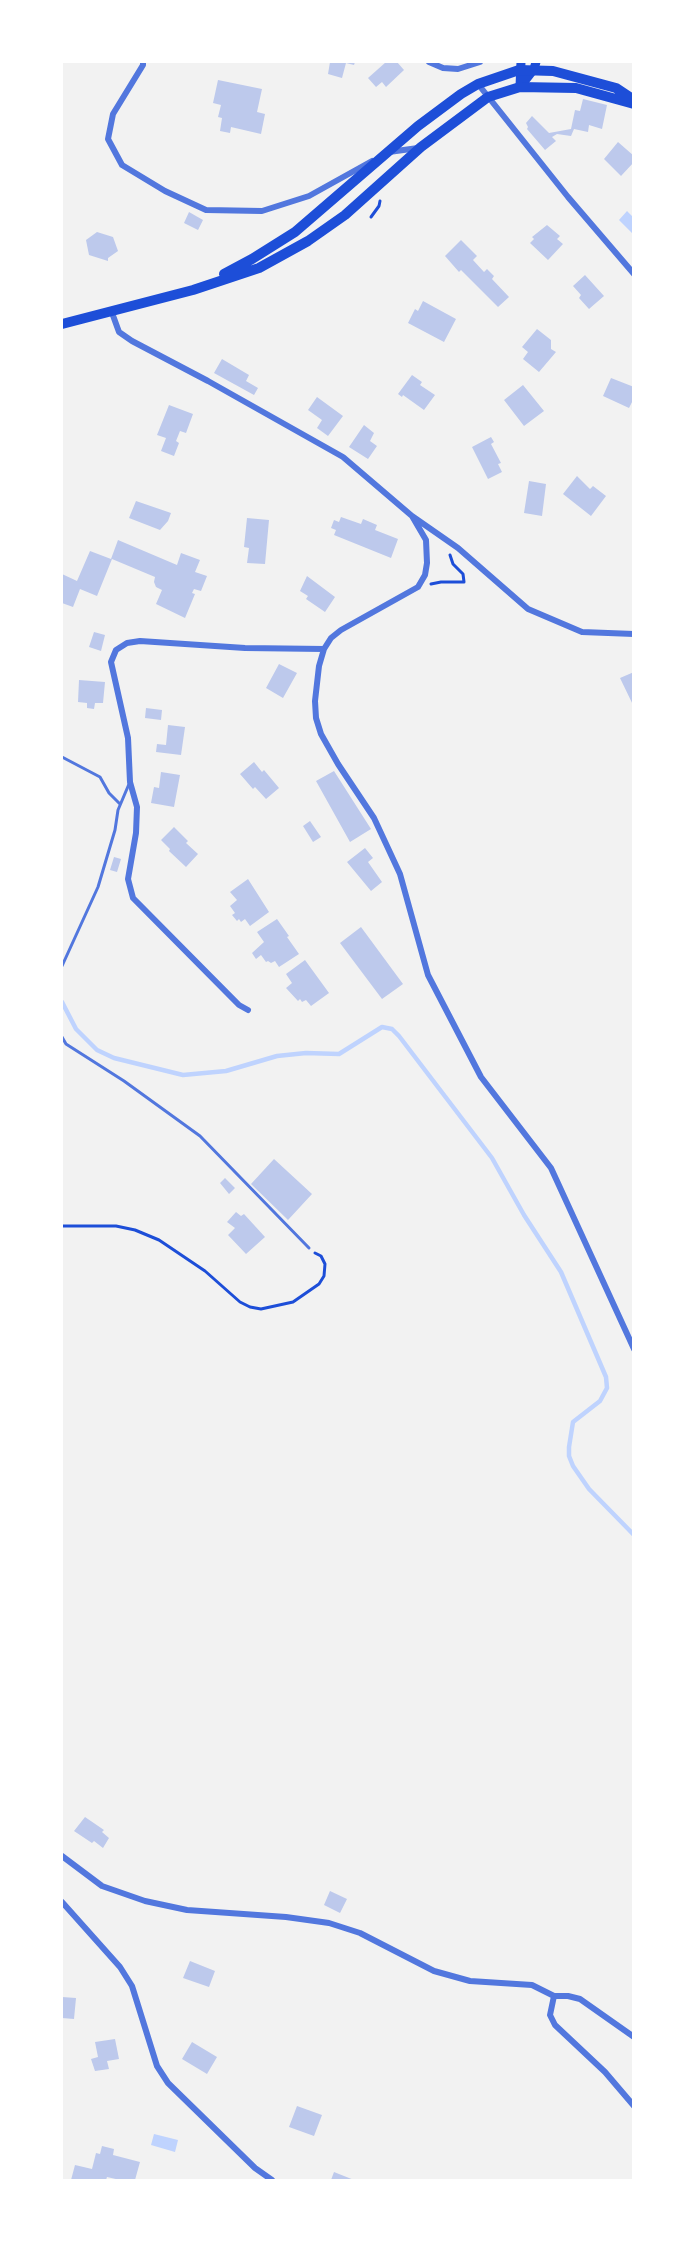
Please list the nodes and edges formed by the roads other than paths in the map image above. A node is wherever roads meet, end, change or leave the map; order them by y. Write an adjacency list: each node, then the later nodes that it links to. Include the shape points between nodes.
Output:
1 (143, 62): 11 (street, via 113,114 108,139 122,165 206,210 262,212 309,196)
2 (429, 62): 3 (street, via 458,69)
3 (480, 62)
4 (535, 65): 5 (main road); 7 (main road); 9 (main road, via 616,88)
5 (520, 66): 6 (main road); 7 (main road)
6 (478, 84): 8 (street); 11 (main road)
7 (520, 87): 8 (main road); 9 (main road, via 576,88)
8 (488, 97): 10 (main road); 12 (street)
9 (633, 102)
10 (421, 147): 11 (street); 13 (main road, via 345,215 308,241 259,268)
11 (388, 152): 13 (main road, via 295,232)
12 (633, 274)
13 (193, 290): 14 (main road)
14 (111, 310): 15 (main road); 16 (street, via 119,332 343,457)
15 (62, 324)
16 (412, 516): 17 (street, via 458,549 528,609 582,632); 18 (street, via 426,540 425,575 418,587 341,630)
17 (633, 634)
18 (324, 649): 20 (street, via 140,641 116,650 111,662 128,738); 26 (street, via 316,684 316,718 321,734 374,818 400,874 428,975 481,1077 551,1168)
19 (62, 757): 21 (lane, via 100,777)
20 (130, 782): 21 (lane); 23 (street, via 137,807 128,879 133,898 238,1005)
21 (120, 804): 22 (lane, via 98,887)
22 (62, 966)
23 (248, 1010)
24 (62, 1038): 25 (lane, via 200,1136)
25 (309, 1248)
26 (633, 1349)
27 (62, 1856): 29 (street, via 102,1886 145,1901 187,1910 329,1923 360,1933 434,1971 470,1981 532,1984)
28 (62, 1902): 32 (street, via 132,1986 158,2066 168,2083)
29 (554, 1996): 30 (street, via 580,2000); 31 (street, via 550,2015 555,2025 605,2072)
30 (633, 2037)
31 (633, 2106)
32 (272, 2181)

